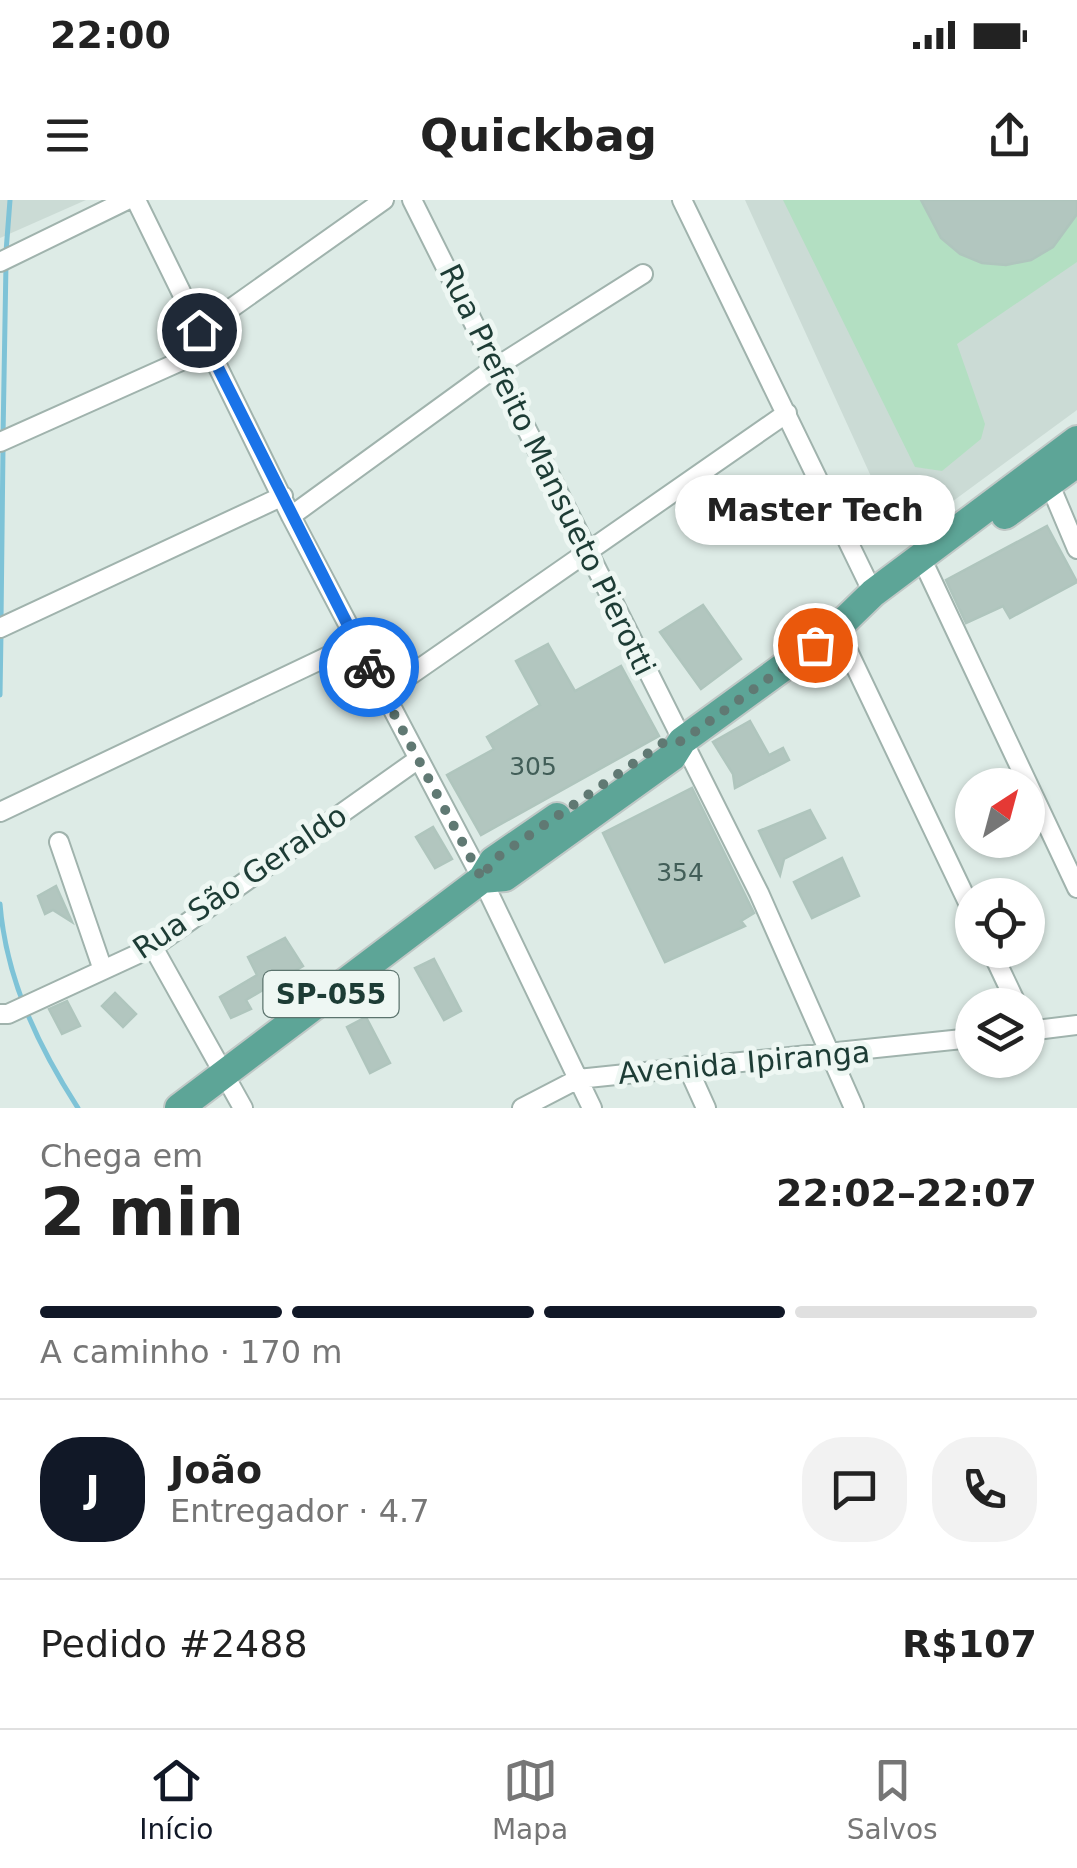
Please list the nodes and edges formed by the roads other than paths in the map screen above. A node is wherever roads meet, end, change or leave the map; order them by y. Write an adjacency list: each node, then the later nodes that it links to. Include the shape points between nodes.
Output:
1 (128, 200): 6 (street)
2 (136, 200): 8 (street)
3 (384, 200): 8 (street)
4 (412, 200): 10 (street, Rua Prefeito Mansueto Pierotti)
5 (682, 200): 11 (street)
6 (0, 262)
7 (644, 274): 10 (street)
8 (199, 330): 9 (street)
9 (208, 350): 12 (street); 15 (street)
10 (496, 367): 16 (street); 17 (street, Rua Prefeito Mansueto Pierotti)
11 (787, 413): 17 (street); 20 (street)
12 (7, 439)
13 (1076, 449): 14 (main road); 20 (main road)
14 (1047, 485): 18 (street); 19 (main road)
15 (283, 496): 16 (street); 21 (street)
16 (290, 516): 23 (street)
17 (586, 549): 24 (street); 25 (street, Rua Prefeito Mansueto Pierotti)
18 (1077, 549)
19 (927, 570): 22 (main road); 31 (street)
20 (873, 593): 22 (main road)
21 (0, 628)
22 (837, 628): 25 (main road); 29 (street)
23 (356, 643): 24 (street); 27 (street)
24 (382, 694): 26 (street)
25 (682, 741): 30 (main road, via 663,743 492,861); 38 (street, Rua Prefeito Mansueto Pierotti, via 759,893)
26 (417, 760): 30 (street); 32 (street, Rua São Geraldo)
27 (8, 810)
28 (60, 842): 33 (street)
29 (956, 878)
30 (482, 879): 40 (main road, SP-055); 41 (street)
31 (1077, 888)
32 (153, 948): 33 (street, Rua São Geraldo); 40 (street)
33 (102, 970): 34 (street, Rua São Geraldo)
34 (4, 1014)
35 (1077, 1026): 36 (street)
36 (1045, 1028)
37 (955, 1040): 38 (street, Avenida Ipiranga)
38 (830, 1056): 39 (street, Avenida Ipiranga); 47 (street, Rua Prefeito Mansueto Pierotti)
39 (687, 1066): 41 (street, Avenida Ipiranga); 46 (street)
40 (226, 1074): 42 (main road, SP-055); 43 (street)
41 (578, 1079): 44 (street, Avenida Ipiranga); 45 (street)
42 (179, 1108)
43 (243, 1108)
44 (522, 1108)
45 (592, 1108)
46 (706, 1108)
47 (854, 1108)

